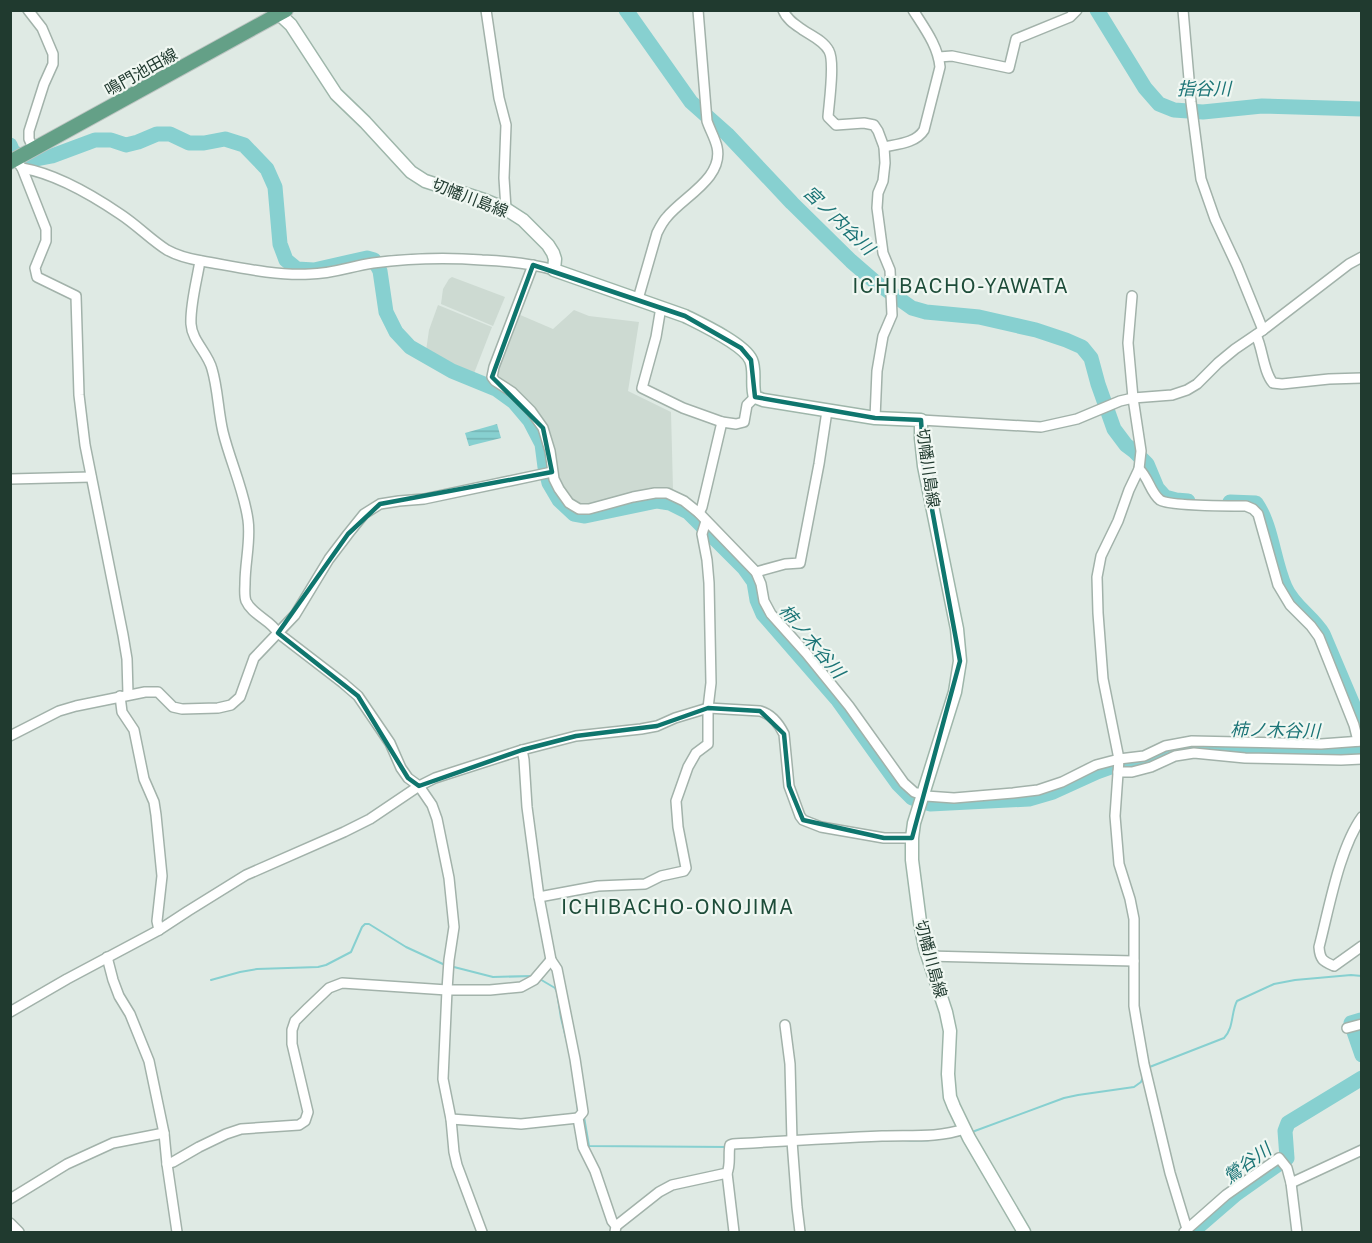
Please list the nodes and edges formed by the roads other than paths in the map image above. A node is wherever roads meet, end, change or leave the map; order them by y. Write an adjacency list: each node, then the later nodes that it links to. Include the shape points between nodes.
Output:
1 (28, 10): 11 (street, via 42,28 53,63)
2 (486, 10): 12 (street, via 506,124)
3 (698, 10): 18 (street, via 707,121 717,147 717,159 712,173 662,224)
4 (783, 10): 10 (street, via 793,23 830,52 828,117 836,125 874,125)
5 (913, 10): 9 (street)
6 (1077, 10): 9 (street, via 1016,39 1009,68 952,56)
7 (1183, 10): 20 (street, via 1202,179)
8 (280, 12): 11 (main road, 鳴門池田線); 12 (main road, 切幡川島線, via 336,94 411,172 425,181)
9 (939, 57): 10 (street, via 940,68 920,137)
10 (884, 147): 25 (street, via 877,208 883,253 890,270 892,315 883,336 877,371)
11 (21, 159): 14 (street, via 32,170 67,183 120,214 168,251); 30 (street, via 46,229 46,241 35,268 37,277 76,296 79,394)
12 (506, 209): 16 (main road, 切幡川島線, via 548,245 555,259)
13 (1362, 257): 20 (street)
14 (200, 261): 15 (street, via 284,274 446,257); 35 (street, via 191,326 213,370 224,433 248,518 246,602)
15 (533, 264): 16 (street); 29 (street, via 492,377 531,411 543,428)
16 (554, 270): 18 (main road)
17 (1132, 296): 23 (street, via 1128,343)
18 (638, 299): 19 (main road)
19 (661, 307): 22 (main road, via 702,324 741,348 751,360); 27 (street, via 642,388)
20 (1259, 333): 21 (street, via 1273,383); 23 (street, via 1187,390)
21 (1362, 378)
22 (755, 397): 24 (main road, 切幡川島線); 27 (street, via 747,405 744,422)
23 (1133, 398): 26 (street, via 1077,419 1041,427); 28 (street)
24 (827, 411): 25 (main road, 切幡川島線); 34 (street, via 800,563)
25 (875, 418): 26 (main road, 切幡川島線)
26 (921, 420): 44 (main road, 切幡川島線, via 924,466 960,651 958,682)
27 (722, 422): 32 (street)
28 (1139, 466): 39 (street, via 1162,502 1246,506 1258,514 1278,585 1319,637 1354,725); 42 (street, via 1101,556 1097,577 1103,680)
29 (552, 472): 32 (street, via 569,503 579,509 667,493); 35 (street, via 424,499 380,504 364,514 348,534 295,615)
30 (91, 477): 31 (street); 36 (street, via 127,659)
31 (10, 478)
32 (699, 513): 33 (street)
33 (705, 525): 34 (street); 37 (street, via 711,683)
34 (756, 572): 44 (street, via 771,614 849,706 904,783)
35 (278, 633): 36 (street, via 254,658 240,697 231,705 182,709 173,707 158,693); 43 (street, via 358,696 390,743 401,768)
36 (124, 695): 38 (street, via 59,711); 48 (street, via 122,712 134,730 144,779 154,802 162,876)
37 (708, 708): 40 (street, via 657,726 576,736); 46 (street, via 760,711 781,728 789,786 803,820 884,838); 47 (street, via 708,744 696,753 688,767 676,801 684,871 645,884 598,886)
38 (10, 736)
39 (1353, 748): 41 (street); 42 (street, via 1192,741 1165,746); 42 (street, via 1245,758 1194,753 1132,772)
40 (522, 750): 43 (street); 47 (street)
41 (1362, 759)
42 (1118, 766): 44 (street, via 1096,765 1038,790); 53 (street, via 1114,816 1119,864 1134,920)
43 (419, 786): 48 (street, via 370,819 246,875); 54 (street, via 437,819 449,878 454,927)
44 (921, 799): 46 (main road, 切幡川島線)
45 (1362, 817): 49 (street, via 1341,861 1319,947 1323,962 1334,966)
46 (912, 838): 50 (main road, 切幡川島線, via 918,911)
47 (539, 897): 52 (street)
48 (159, 930): 51 (street)
49 (1362, 946)
50 (927, 956): 53 (street); 59 (main road, 切幡川島線, via 948,1021 950,1097)
51 (107, 957): 55 (street); 60 (street, via 119,996 149,1061)
52 (551, 960): 54 (street, via 521,987); 57 (street, via 557,969 575,1059)
53 (1134, 961): 69 (street, via 1134,1006 1144,1064)
54 (447, 990): 58 (street, via 443,1079); 63 (street, via 342,983 329,988 295,1021 292,1030 308,1112 305,1121 226,1134)
55 (12, 1009)
56 (785, 1025): 61 (street)
57 (580, 1115): 58 (street, via 521,1124); 68 (street, via 583,1147)
58 (451, 1119): 72 (street, via 457,1165)
59 (966, 1132): 61 (street); 75 (main road, 切幡川島線)
60 (164, 1133): 63 (street); 66 (street, via 113,1143 67,1164)
61 (793, 1143): 64 (street, via 733,1144); 74 (street)
62 (1362, 1149): 65 (street)
63 (167, 1164): 71 (street)
64 (727, 1173): 68 (street, via 672,1185 658,1192); 73 (street)
65 (1291, 1183): 69 (street, via 1279,1158 1226,1195); 76 (street)
66 (10, 1199)
67 (10, 1223): 70 (street)
68 (615, 1229)
69 (1185, 1231)
70 (19, 1233)
71 (177, 1233)
72 (482, 1233)
73 (734, 1233)
74 (800, 1233)
75 (1024, 1233)
76 (1297, 1233)

